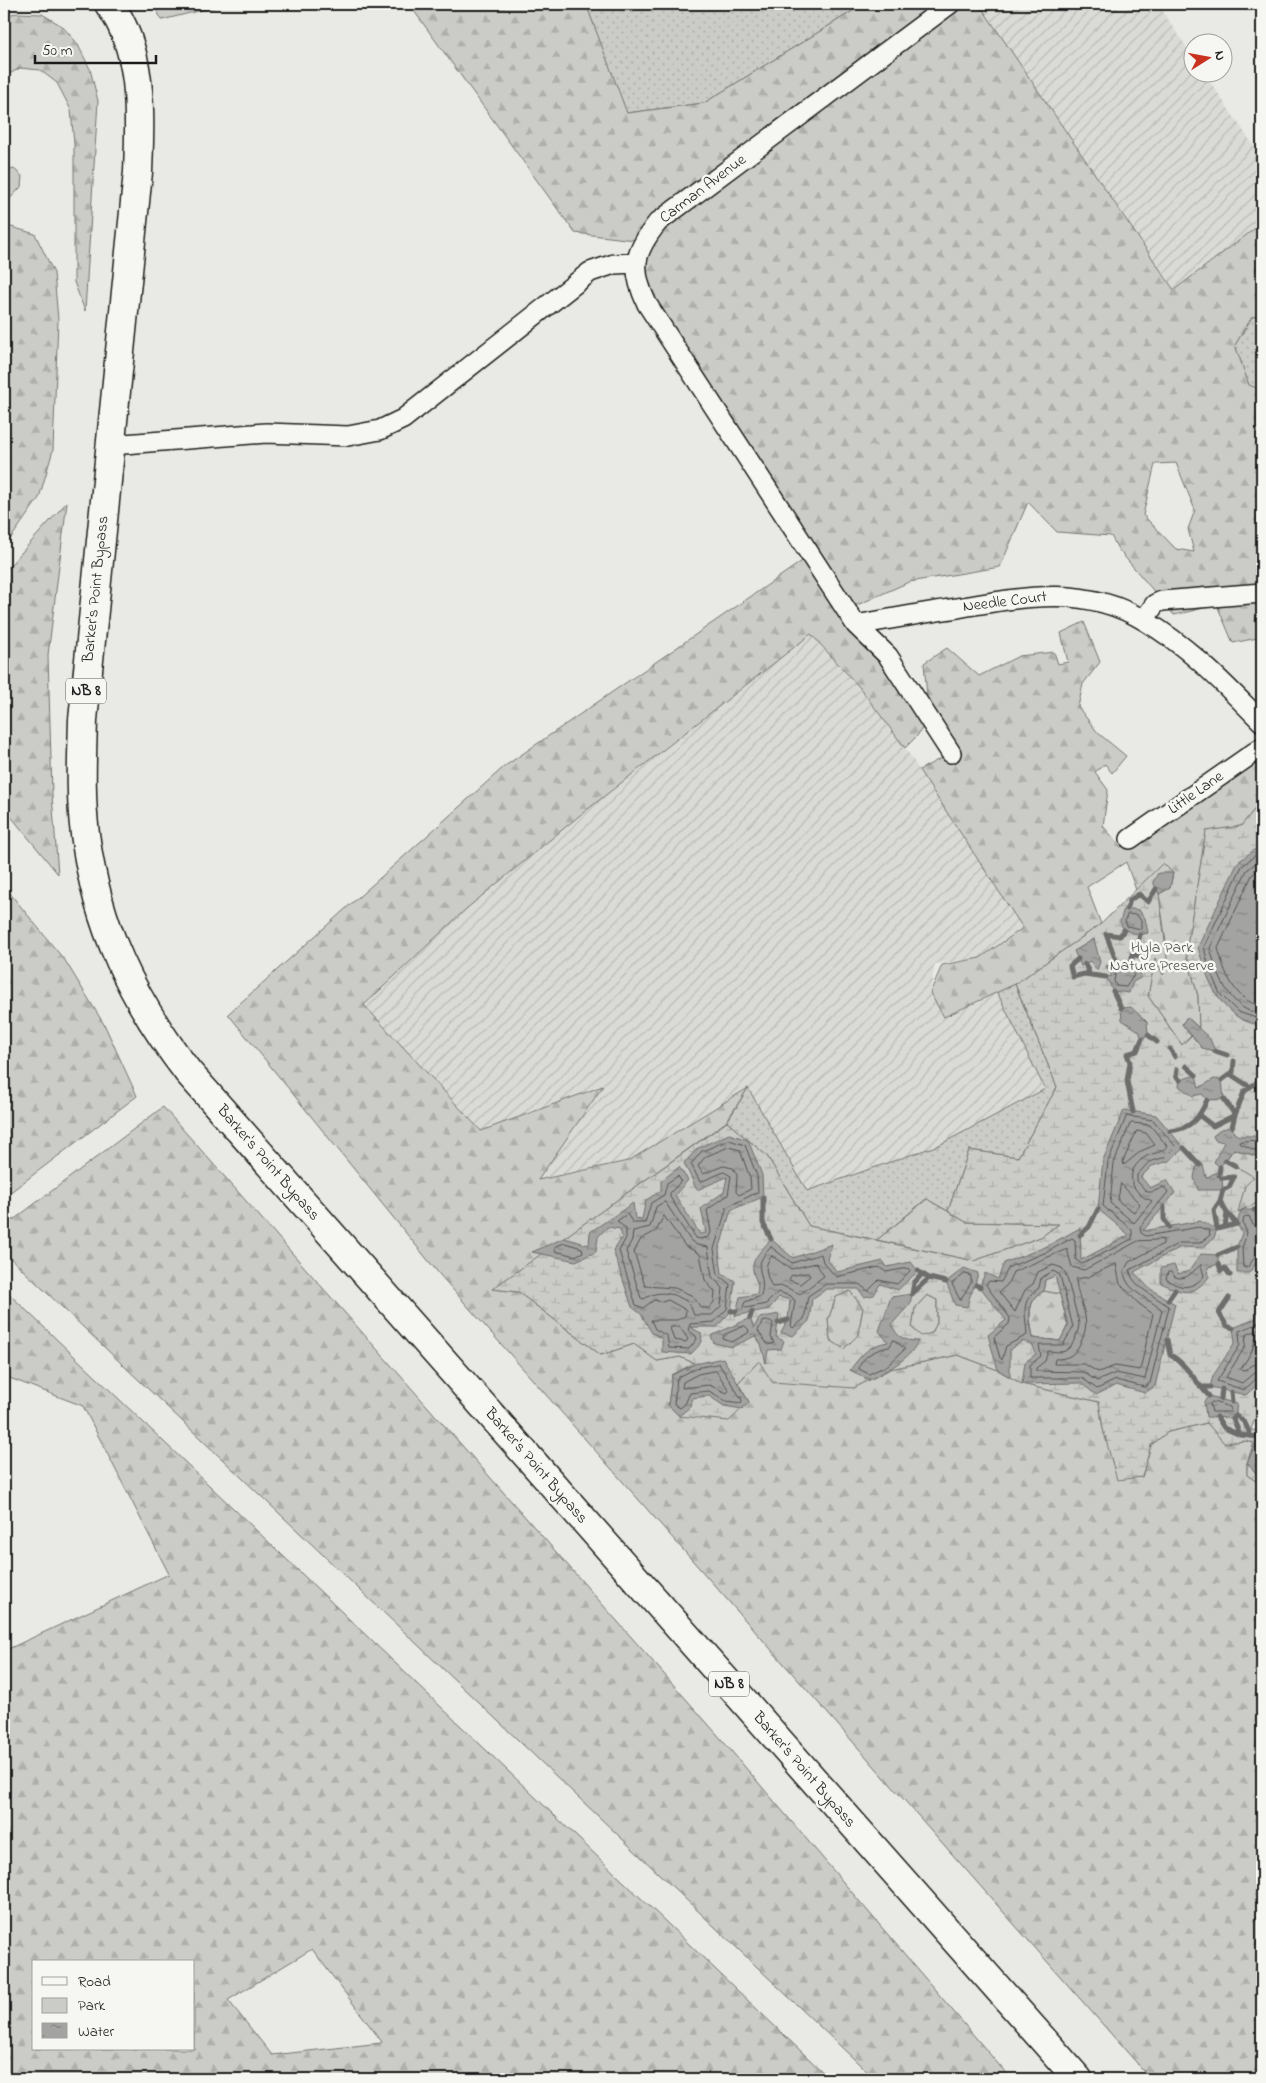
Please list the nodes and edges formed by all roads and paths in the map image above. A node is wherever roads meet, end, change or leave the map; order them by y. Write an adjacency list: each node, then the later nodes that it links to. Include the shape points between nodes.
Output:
1 (109, 4): 4 (highway, Barker's Point Bypass / NB 8, via 130,47 140,125)
2 (950, 4): 3 (street, Carman Avenue, via 658,222 643,241)
3 (637, 262): 4 (street, via 614,264 590,272 403,419 380,430 348,436 266,433); 7 (street, Carman Avenue, via 638,284 647,304)
4 (111, 445): 12 (highway, Barker's Point Bypass / NB 8, via 83,720 81,779 84,825 95,891 111,940 148,1016 188,1072)
5 (1262, 593): 6 (street, via 1162,600 1150,609)
6 (1144, 620): 7 (street, Needle Court, via 1089,600 1051,595 1020,597); 8 (street, Needle Court, via 1187,650)
7 (856, 625): 10 (street, Carman Avenue, via 888,656)
8 (1262, 722)
9 (1262, 747): 11 (street, Little Lane)
10 (951, 753)
11 (1130, 839)
12 (1078, 2079)

